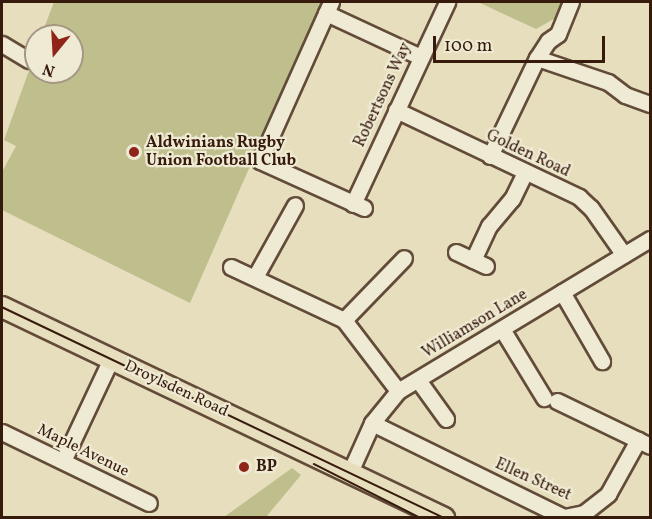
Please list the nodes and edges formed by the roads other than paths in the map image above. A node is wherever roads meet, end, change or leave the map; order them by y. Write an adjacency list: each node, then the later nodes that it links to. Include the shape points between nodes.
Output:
1 (447, 2): 6 (street, Robertsons Way)
2 (571, 2): 7 (street, via 558,34)
3 (329, 8): 6 (street); 9 (street, Robertsons Way, via 260,161 358,206)
4 (2, 44): 5 (street)
5 (24, 57)
6 (421, 57): 9 (street, Robertsons Way)
7 (537, 58): 8 (street, via 608,82 625,95); 10 (street)
8 (651, 104)
9 (396, 110): 10 (street, Golden Road)
10 (490, 156): 11 (street, Golden Road)
11 (525, 172): 14 (street, via 512,199 489,226 479,263); 15 (street, Golden Road, via 579,197)
12 (295, 205): 18 (street)
13 (651, 239): 15 (street, Williamson Lane)
14 (456, 252)
15 (624, 255): 19 (street, Williamson Lane)
16 (404, 258): 21 (street)
17 (231, 267): 18 (street)
18 (255, 277): 21 (street)
19 (562, 292): 22 (street, Williamson Lane); 24 (street)
20 (2, 307): 23 (main road, Droylsden Road)
21 (344, 320): 26 (street)
22 (502, 329): 25 (street, Williamson Lane); 30 (street, via 551,399)
23 (111, 359): 31 (street); 32 (main road, Droylsden Road)
24 (602, 361)
25 (418, 380): 26 (street, Williamson Lane); 27 (street)
26 (398, 391): 28 (street, Williamson Lane)
27 (446, 419)
28 (372, 423): 30 (street, Ellen Street, via 564,516 584,513 608,494); 32 (street, Williamson Lane)
29 (2, 432): 31 (street, Maple Avenue)
30 (644, 443)
31 (63, 460): 33 (street, Maple Avenue)
32 (350, 472): 34 (main road, via 395,505); 35 (main road)
33 (149, 503)
34 (421, 518)
35 (444, 518)

